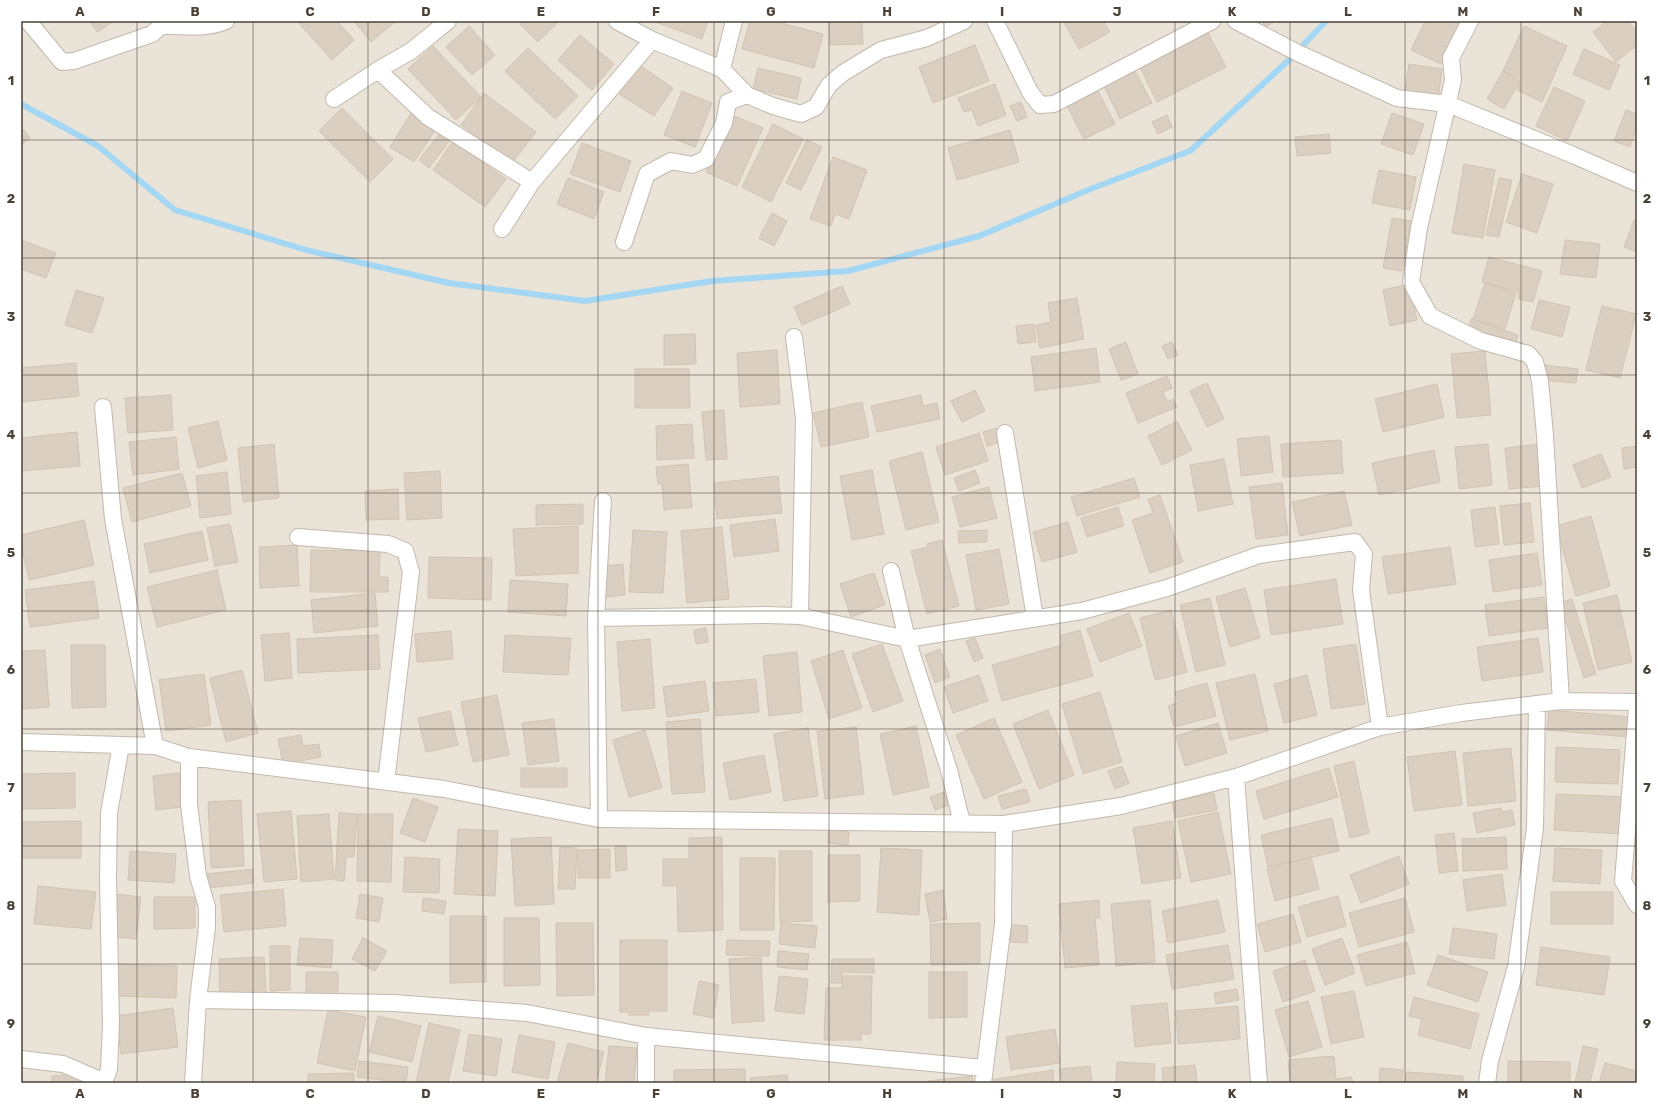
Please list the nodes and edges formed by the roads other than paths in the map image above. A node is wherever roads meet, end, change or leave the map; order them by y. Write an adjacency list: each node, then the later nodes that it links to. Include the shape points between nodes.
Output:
1 (28, 21): 2 (street, via 62,62 74,61 145,37 161,26 203,27)
2 (226, 21)
3 (448, 21): 13 (street, via 411,51)
4 (617, 21): 11 (street)
5 (734, 21): 12 (street)
6 (964, 21): 14 (street, via 926,38 881,50 842,73 829,85 816,107 801,114)
7 (995, 21): 8 (street, via 1030,92 1040,105 1054,104)
8 (1212, 21)
9 (1236, 21): 16 (street, via 1298,53 1397,98)
10 (1470, 21): 16 (street, via 1451,58 1454,80)
11 (652, 40): 12 (street); 17 (street)
12 (722, 69): 14 (street)
13 (378, 70): 15 (street); 17 (street, via 428,117)
14 (747, 95): 20 (street, via 728,102 724,123 706,159 692,165 671,160 647,174)
15 (334, 99)
16 (1448, 104): 18 (street); 31 (street, via 1419,228 1411,282 1430,316 1481,341 1528,354 1535,362 1540,380 1545,435)
17 (532, 182): 19 (street)
18 (1637, 183)
19 (502, 229)
20 (624, 242)
21 (794, 337): 27 (street, via 804,418)
22 (104, 407): 38 (street, via 113,519)
23 (1005, 433): 29 (street)
24 (603, 500): 28 (street)
25 (298, 537): 41 (street, via 388,544 405,551 411,572)
26 (891, 571): 30 (street)
27 (800, 616): 28 (street, via 766,614); 30 (street)
28 (596, 618): 42 (street)
29 (1035, 618): 30 (street); 35 (street, via 1082,611 1167,588 1259,555 1355,542 1364,554 1361,590)
30 (908, 639): 43 (street, via 949,770)
31 (1560, 701): 32 (street); 33 (street)
32 (1637, 702)
33 (1537, 705): 35 (street, via 1461,713); 54 (street, via 1534,835 1516,967 1490,1061)
34 (1637, 708): 45 (street, via 1623,881)
35 (1380, 727): 40 (street)
36 (21, 742): 37 (street)
37 (121, 745): 38 (street); 50 (street, via 109,813 111,1024 109,1069)
38 (155, 746): 39 (street)
39 (189, 757): 41 (street); 46 (street, via 189,805 198,876 207,907)
40 (1236, 777): 44 (street, via 1121,806); 53 (street)
41 (386, 782): 42 (street, via 444,789)
42 (599, 819): 43 (street)
43 (962, 823): 44 (street)
44 (1004, 824): 49 (street, via 1003,924)
45 (1637, 905)
46 (198, 1000): 47 (street, via 394,1003 528,1013); 51 (street)
47 (646, 1036): 49 (street); 52 (street)
48 (21, 1059): 50 (street, via 63,1064)
49 (984, 1076)
50 (104, 1082)
51 (193, 1083)
52 (646, 1083)
53 (1259, 1083)
54 (1487, 1083)

